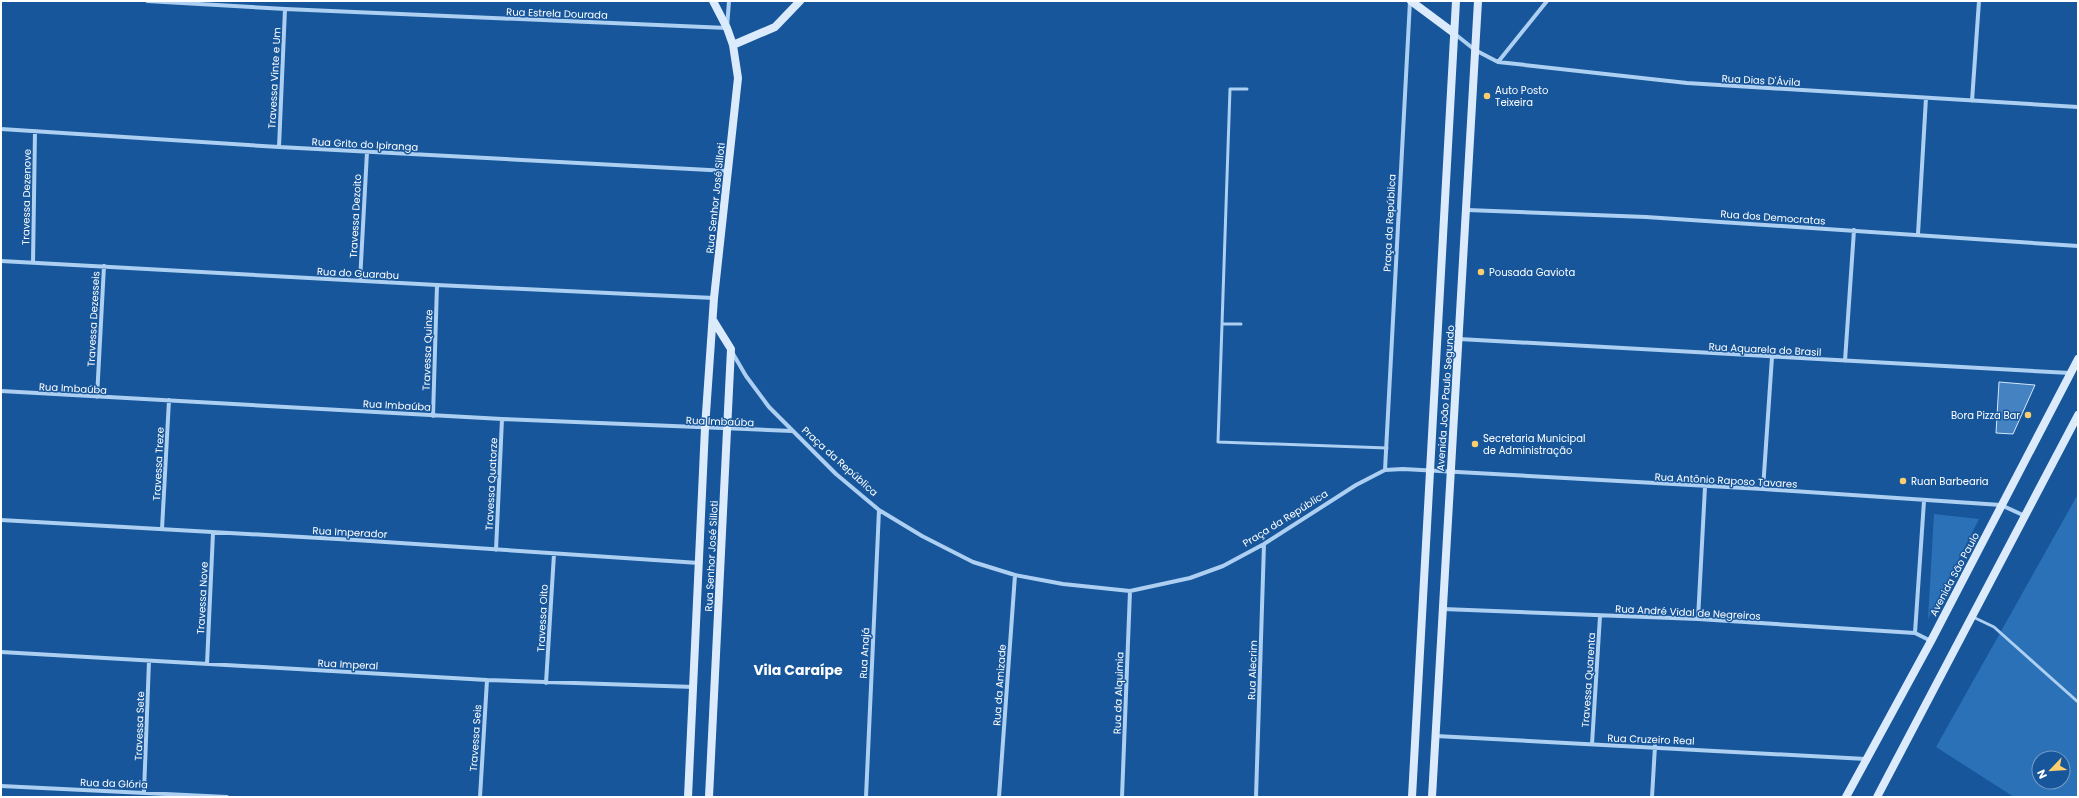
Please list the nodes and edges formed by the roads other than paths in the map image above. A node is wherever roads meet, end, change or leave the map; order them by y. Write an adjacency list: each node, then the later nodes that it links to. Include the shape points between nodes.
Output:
1 (147, 1): 11 (street, Rua Estrela Dourada)
2 (236, 1): 11 (street)
3 (713, 1): 13 (street, Rua Senhor José Silloti)
4 (729, 1): 13 (street)
5 (800, 1): 15 (street, via 775,27)
6 (1411, 1): 14 (street, Praça da República); 55 (street, Praça da República)
7 (1456, 1): 14 (street, Avenida João Paulo Segundo)
8 (1478, 1): 16 (street, Avenida João Paulo Segundo)
9 (1547, 1): 17 (street)
10 (1979, 1): 20 (street)
11 (236, 6): 12 (street, Rua Estrela Dourada)
12 (285, 9): 13 (street, Rua Estrela Dourada); 24 (street, Travessa Vinte e Um)
13 (728, 28): 15 (street, Rua Senhor José Silloti)
14 (1454, 33): 16 (street, Rua Dias D'Ávila); 57 (street, Avenida João Paulo Segundo)
15 (733, 46): 26 (street, Rua Senhor José Silloti, via 738,78)
16 (1475, 50): 17 (street, Rua Dias D'Ávila); 27 (street, Avenida João Paulo Segundo)
17 (1498, 62): 19 (street, Rua Dias D'Ávila, via 1687,83)
18 (1247, 88): 38 (lane, via 1230,89)
19 (1926, 98): 20 (street, Rua Dias D'Ávila); 29 (street)
20 (1972, 101): 21 (street, Rua Dias D'Ávila)
21 (2078, 107)
22 (1, 129): 23 (street, Rua Grito do Ipiranga)
23 (35, 131): 24 (street, Rua Grito do Ipiranga); 32 (street, Travessa Dezenove)
24 (279, 147): 25 (street, Rua Grito do Ipiranga)
25 (367, 152): 26 (street, Rua Grito do Ipiranga); 34 (street, Travessa Dezoito)
26 (728, 171): 36 (street, Rua Senhor José Silloti)
27 (1467, 210): 28 (street, Rua dos Democratas, via 1646,217); 40 (street, Avenida João Paulo Segundo)
28 (1854, 230): 29 (street, Rua dos Democratas); 44 (street)
29 (1918, 234): 30 (street, Rua dos Democratas)
30 (2078, 246)
31 (1, 261): 32 (street, Rua do Guarabu)
32 (33, 263): 33 (street, Rua do Guarabu)
33 (104, 266): 34 (street, Rua do Guarabu); 47 (street, Travessa Dezesseis)
34 (360, 281): 35 (street, Rua do Guarabu)
35 (437, 285): 36 (street, Rua do Guarabu); 50 (street, Travessa Quinze)
36 (714, 298): 37 (street, Rua Senhor José Silloti)
37 (713, 320): 41 (street); 52 (street, Rua Senhor José Silloti)
38 (1222, 324): 39 (lane); 55 (lane, via 1218,442)
39 (1241, 324)
40 (1459, 339): 42 (street, Rua Aquarela do Brasil); 58 (street, Avenida João Paulo Segundo)
41 (731, 349): 53 (street, Rua Senhor José Silloti); 54 (street, Praça da República, via 746,376 769,407)
42 (1772, 357): 44 (street, Rua Aquarela do Brasil); 60 (street)
43 (2078, 359): 45 (street, Avenida São Paulo)
44 (1845, 361): 45 (street, Rua Aquarela do Brasil)
45 (2070, 373): 62 (street, Avenida São Paulo)
46 (1, 391): 47 (street, Rua Imbaúba)
47 (97, 397): 48 (street, Rua Imbaúba)
48 (169, 400): 50 (street, Rua Imbaúba); 66 (street, Travessa Treze)
49 (2078, 415): 64 (street)
50 (433, 416): 51 (street, Rua Imbaúba)
51 (502, 419): 52 (street, Rua Imbaúba); 69 (street, Travessa Quatorze)
52 (705, 428): 53 (street, Rua Imbaúba); 71 (street, Rua Senhor José Silloti)
53 (727, 429): 54 (street, Rua Imbaúba); 98 (street, Rua Senhor José Silloti)
54 (792, 431): 63 (street, Praça da República, via 836,474)
55 (1387, 448): 56 (street, Praça da República)
56 (1385, 470): 57 (street, Praça da República); 68 (street, Praça da República, via 1356,485)
57 (1430, 471): 58 (street, Rua Antônio Raposo Tavares); 103 (street, Avenida João Paulo Segundo)
58 (1450, 472): 59 (street, Rua Antônio Raposo Tavares); 74 (street, Avenida João Paulo Segundo)
59 (1705, 487): 60 (street, Rua Antônio Raposo Tavares); 77 (street)
60 (1763, 489): 61 (street, Rua Antônio Raposo Tavares)
61 (1924, 501): 62 (street, Rua Antônio Raposo Tavares); 78 (street)
62 (2001, 505): 64 (street); 79 (street, Avenida São Paulo)
63 (880, 510): 72 (street, Praça da República, via 972,562); 99 (street, Rua Anajá)
64 (2026, 516): 76 (street)
65 (1, 520): 66 (street, Rua Imperador)
66 (162, 529): 67 (street, Rua Imperador)
67 (213, 533): 69 (street, Rua Imperador); 82 (street, Travessa Nove)
68 (1264, 544): 73 (street, Praça da República, via 1223,566 1190,578); 102 (street, Rua Alecrim)
69 (496, 550): 70 (street, Rua Imperador)
70 (554, 554): 71 (street, Rua Imperador); 84 (street, Travessa Oito)
71 (699, 563): 85 (street, Rua Senhor José Silloti)
72 (1015, 575): 73 (street, Praça da República, via 1063,584); 100 (street, Rua da Amizade)
73 (1130, 591): 101 (street, Rua da Alquimia)
74 (1443, 609): 75 (street, Rua André Vidal de Negreiros); 87 (street, Avenida João Paulo Segundo)
75 (1600, 616): 77 (street, Rua André Vidal de Negreiros); 88 (street, Travessa Quarenta)
76 (1972, 616): 86 (lane, via 1994,627); 107 (street)
77 (1698, 619): 78 (street, Rua André Vidal de Negreiros)
78 (1915, 633): 79 (street, Rua André Vidal de Negreiros)
79 (1931, 641): 90 (street, Avenida São Paulo)
80 (1, 652): 81 (street, Rua Imperal)
81 (150, 661): 82 (street, Rua Imperal); 93 (street, Travessa Sete)
82 (207, 664): 83 (street, Rua Imperal)
83 (487, 680): 84 (street, Rua Imperal); 96 (street, Travessa Seis)
84 (546, 683): 85 (street, Rua Imperal)
85 (694, 688): 97 (street, Rua Senhor José Silloti)
86 (2078, 702)
87 (1435, 736): 88 (street, Rua Cruzeiro Real); 104 (street, Avenida João Paulo Segundo)
88 (1592, 744): 89 (street, Rua Cruzeiro Real)
89 (1655, 746): 90 (street, Rua Cruzeiro Real); 105 (street)
90 (1866, 759): 106 (street, Avenida São Paulo)
91 (1, 786): 92 (street, Rua da Glória)
92 (88, 790): 93 (street, Rua da Glória); 94 (street)
93 (144, 792): 95 (street, Rua da Glória)
94 (88, 797)
95 (227, 797)
96 (480, 797)
97 (688, 797)
98 (709, 797)
99 (866, 797)
100 (999, 797)
101 (1122, 797)
102 (1256, 797)
103 (1412, 797)
104 (1432, 797)
105 (1652, 797)
106 (1846, 797)
107 (1877, 797)

